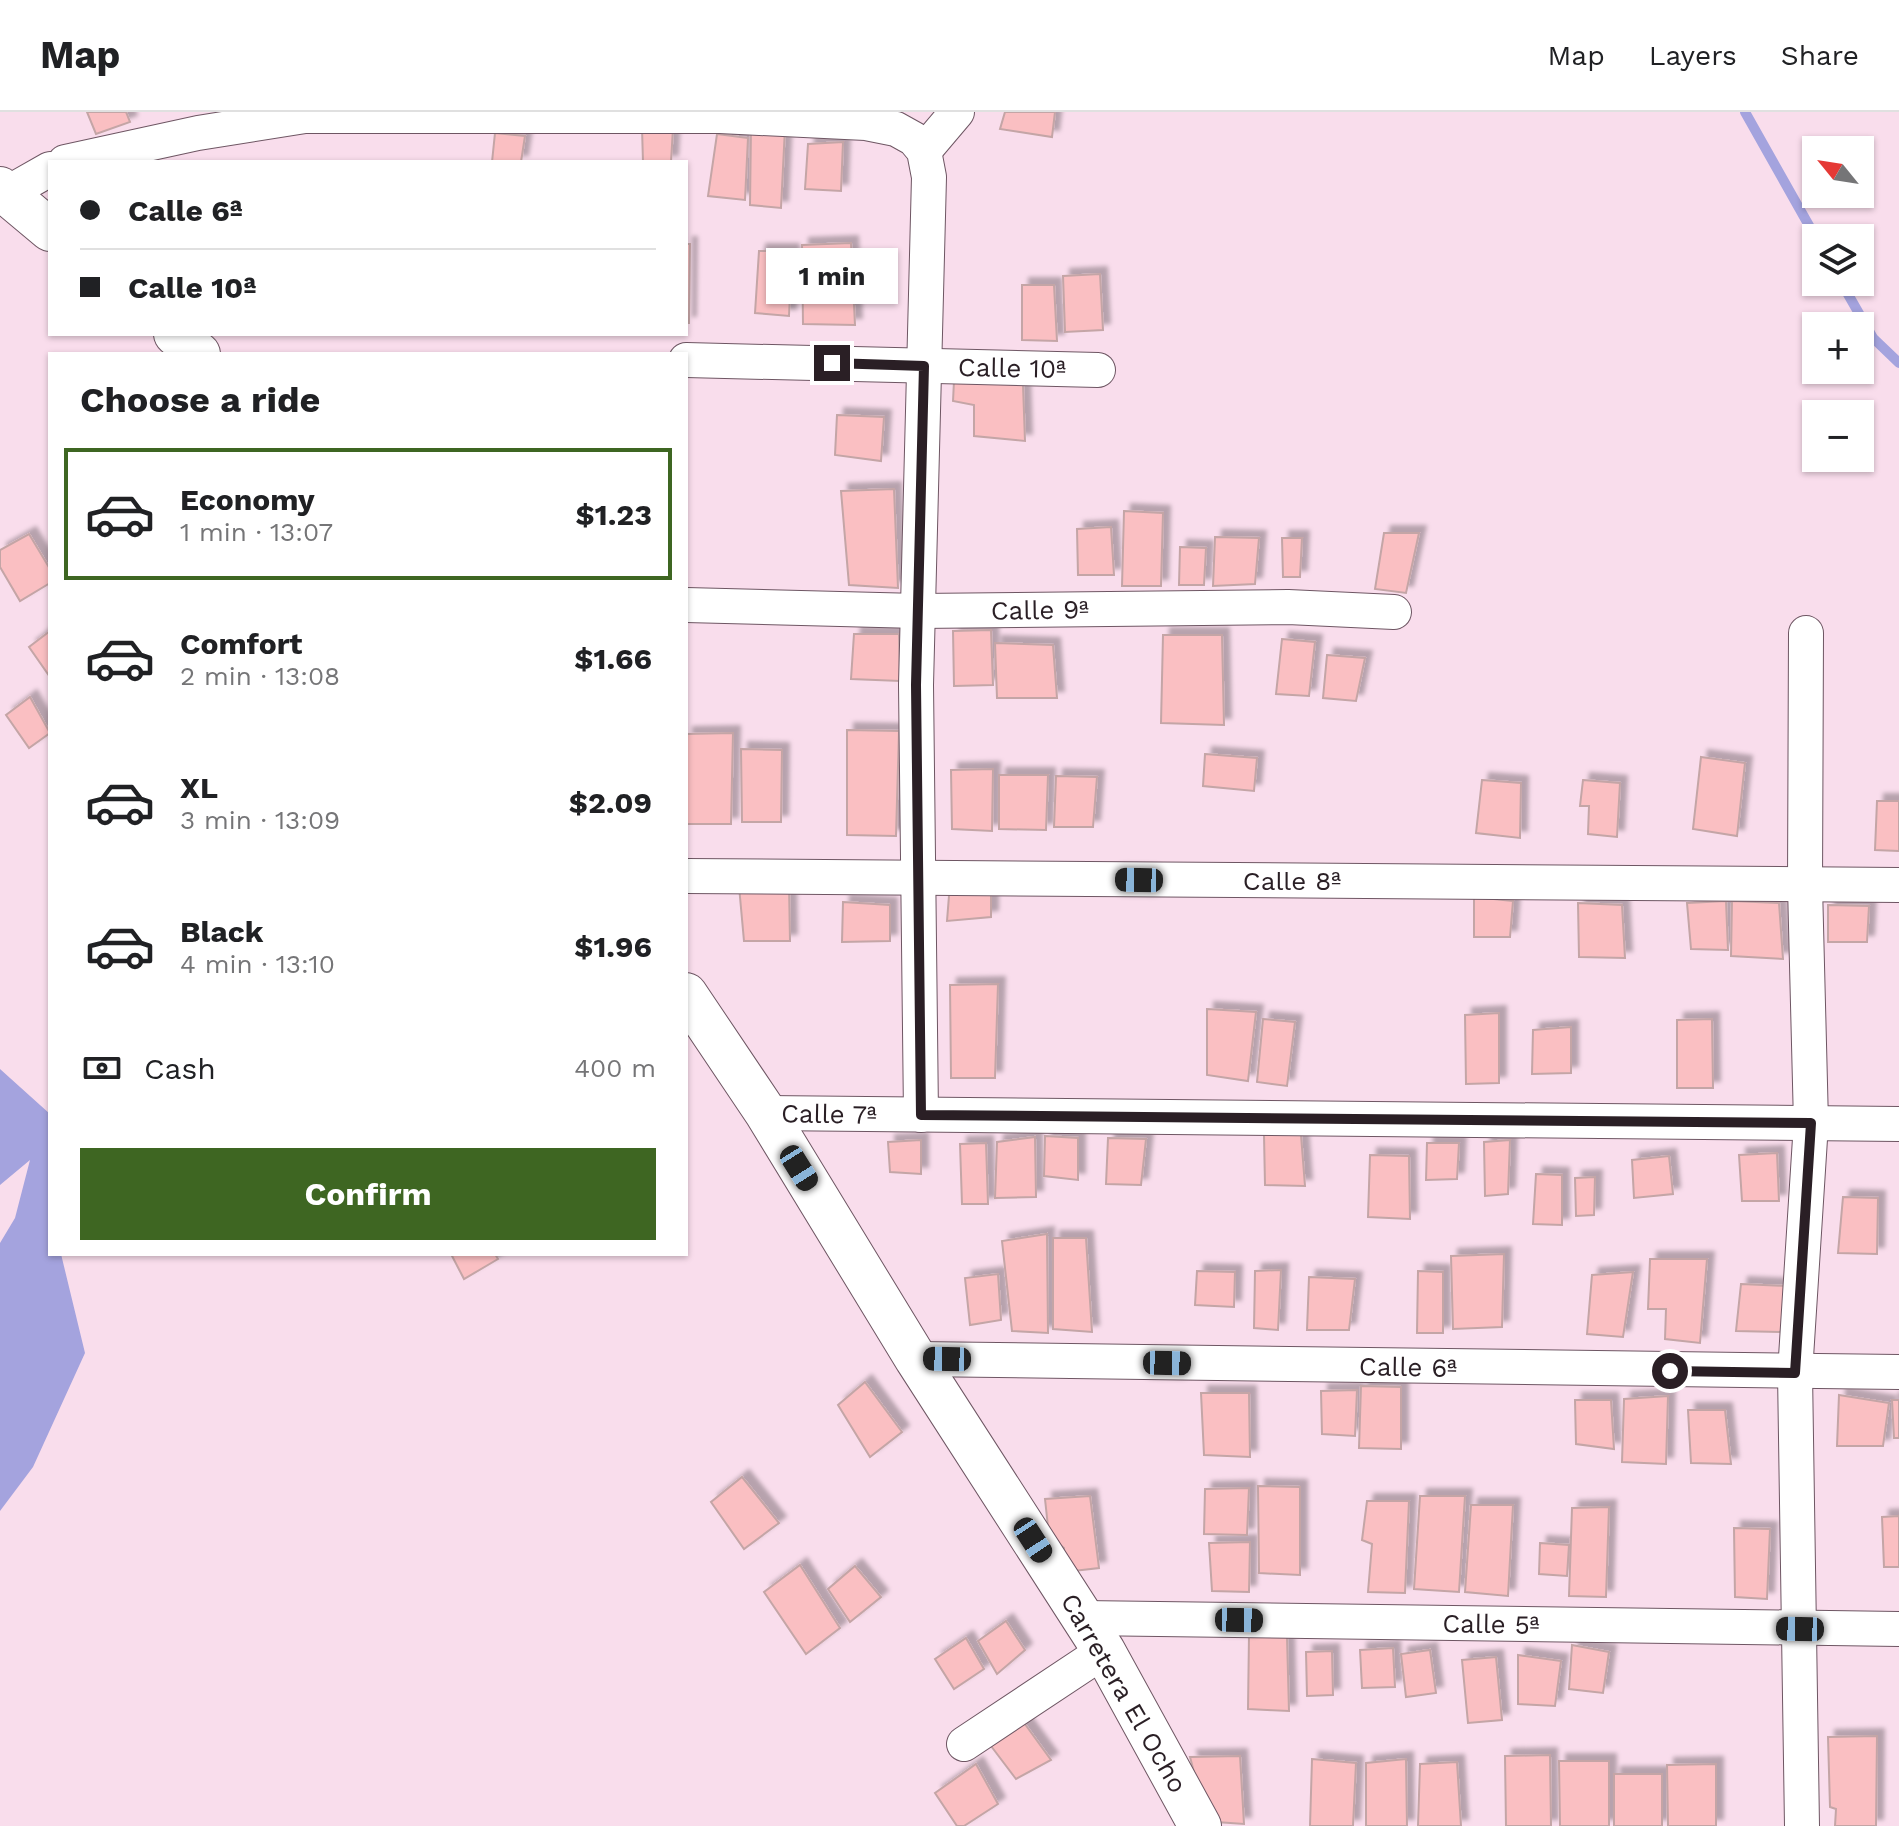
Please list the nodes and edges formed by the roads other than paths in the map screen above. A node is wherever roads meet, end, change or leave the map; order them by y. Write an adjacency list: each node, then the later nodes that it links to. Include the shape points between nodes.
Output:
1 (957, 112): 3 (street)
2 (373, 113): 3 (street, via 720,116 866,123 896,129); 4 (street, via 305,116)
3 (924, 151): 11 (street, via 929,177)
4 (74, 160)
5 (48, 170): 6 (street)
6 (3, 191): 7 (street)
7 (48, 228)
8 (177, 336): 9 (street)
9 (197, 352)
10 (688, 360): 11 (street, Calle 10ª)
11 (924, 366): 12 (street, Calle 10ª); 14 (street)
12 (1098, 370)
13 (688, 605): 14 (street, Calle 9ª)
14 (918, 611): 15 (street, Calle 9ª, via 1288,607); 18 (street)
15 (1394, 612)
16 (1806, 633): 20 (street)
17 (688, 876): 18 (street, Calle 8ª)
18 (916, 878): 20 (street, Calle 8ª); 23 (street)
19 (1899, 885): 20 (street, Calle 8ª)
20 (1805, 886): 24 (street)
21 (688, 997): 22 (street, Carretera El Ocho)
22 (766, 1113): 23 (street, Calle 7ª); 26 (street, Carretera El Ocho)
23 (921, 1115): 24 (street, Calle 7ª)
24 (1811, 1123): 25 (street, Calle 7ª); 28 (street)
25 (1899, 1124)
26 (916, 1359): 28 (street, Calle 6ª); 31 (street, Carretera El Ocho)
27 (1899, 1372): 28 (street, Calle 6ª)
28 (1795, 1373): 29 (street)
29 (1800, 1629): 30 (street, Calle 5ª); 31 (street, Calle 5ª); 34 (street)
30 (1899, 1629)
31 (1093, 1634): 32 (street); 33 (street, Carretera El Ocho)
32 (964, 1744)
33 (1200, 1826)
34 (1802, 1826)

